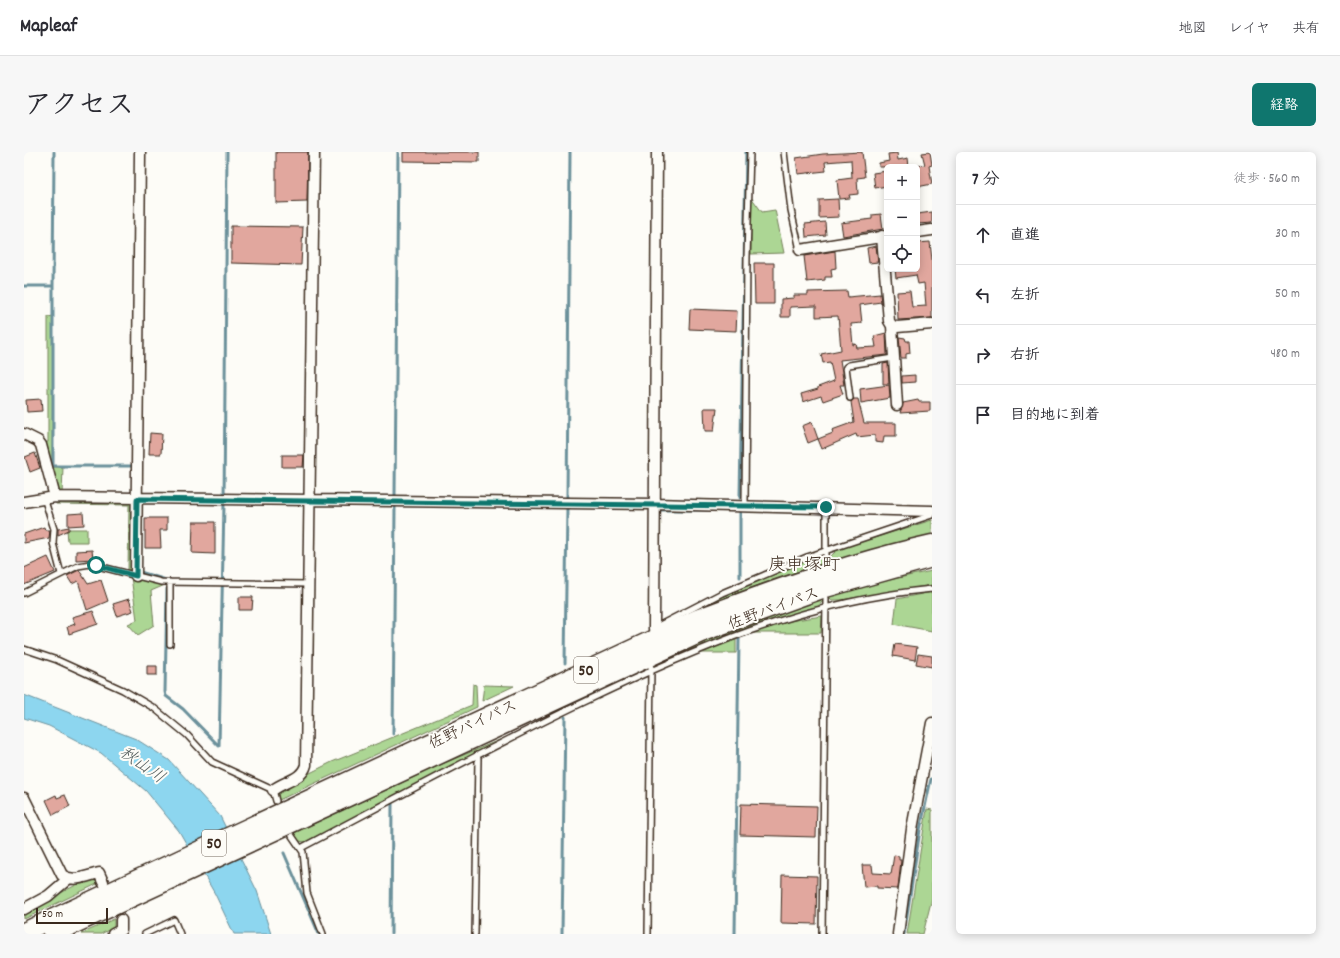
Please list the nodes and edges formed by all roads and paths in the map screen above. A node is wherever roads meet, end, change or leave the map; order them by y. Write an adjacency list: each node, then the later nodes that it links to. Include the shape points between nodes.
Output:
1 (140, 152): 19 (street)
2 (314, 152): 20 (street)
3 (657, 152): 22 (street)
4 (750, 152): 23 (lane)
5 (784, 152): 9 (lane, via 791,210)
6 (932, 230): 7 (street)
7 (920, 232)
8 (884, 236): 9 (street)
9 (800, 250)
10 (886, 272): 12 (street, via 889,321)
11 (932, 324): 12 (street)
12 (892, 326): 13 (street)
13 (892, 358): 14 (lane, via 846,367); 15 (street)
14 (850, 398)
15 (897, 405)
16 (24, 434): 18 (street, via 41,445)
17 (44, 497): 18 (street); 21 (street); 33 (lane, via 54,529 53,543)
18 (55, 497): 19 (street)
19 (137, 499): 20 (street); 34 (street)
20 (310, 501): 22 (street); 36 (street)
21 (24, 502)
22 (654, 504): 23 (street); 41 (street)
23 (745, 505): 24 (street)
24 (826, 507): 25 (street); 28 (lane)
25 (932, 511)
26 (932, 515): 28 (lane)
27 (932, 544): 41 (highway, 佐野バイパス / 50, via 812,576)
28 (826, 552): 30 (lane); 41 (lane, via 807,557 722,593)
29 (932, 558): 32 (highway, 佐野バイパス / 50)
30 (826, 560)
31 (932, 563): 32 (highway)
32 (906, 565): 44 (highway, 佐野バイパス / 50, via 850,580 705,631)
33 (61, 574): 34 (lane, via 78,566 90,564); 38 (lane)
34 (136, 576): 35 (lane)
35 (170, 582): 36 (lane); 42 (lane)
36 (309, 584): 47 (street, via 306,765 303,773)
37 (932, 589): 40 (lane)
38 (24, 593)
39 (826, 598): 40 (lane)
40 (826, 608): 44 (lane, via 741,632); 66 (lane)
41 (654, 633): 50 (highway, 佐野バイパス / 50)
42 (170, 644)
43 (24, 648): 47 (lane, via 123,690 154,708 187,735 212,762)
44 (649, 663): 46 (lane); 50 (highway, 佐野バイパス / 50); 65 (lane)
45 (932, 723): 67 (street, via 912,829)
46 (477, 755): 52 (lane); 64 (lane)
47 (273, 790): 49 (lane)
48 (24, 798): 54 (street, via 58,868)
49 (276, 801)
50 (254, 832): 53 (highway, 佐野バイパス / 50)
51 (292, 836): 52 (lane)
52 (301, 848): 63 (lane, via 305,861 307,893)
53 (179, 867): 58 (highway, 佐野バイパス / 50); 59 (highway, 佐野バイパス / 50)
54 (68, 879): 55 (street, via 99,873); 56 (street, via 48,896)
55 (103, 882)
56 (24, 909)
57 (121, 920): 60 (street, via 121,930)
58 (24, 932)
59 (54, 934)
60 (113, 934)
61 (145, 934): 62 (lane, via 174,920)
62 (180, 934)
63 (323, 934)
64 (475, 934)
65 (648, 934)
66 (822, 934)
67 (898, 934)

